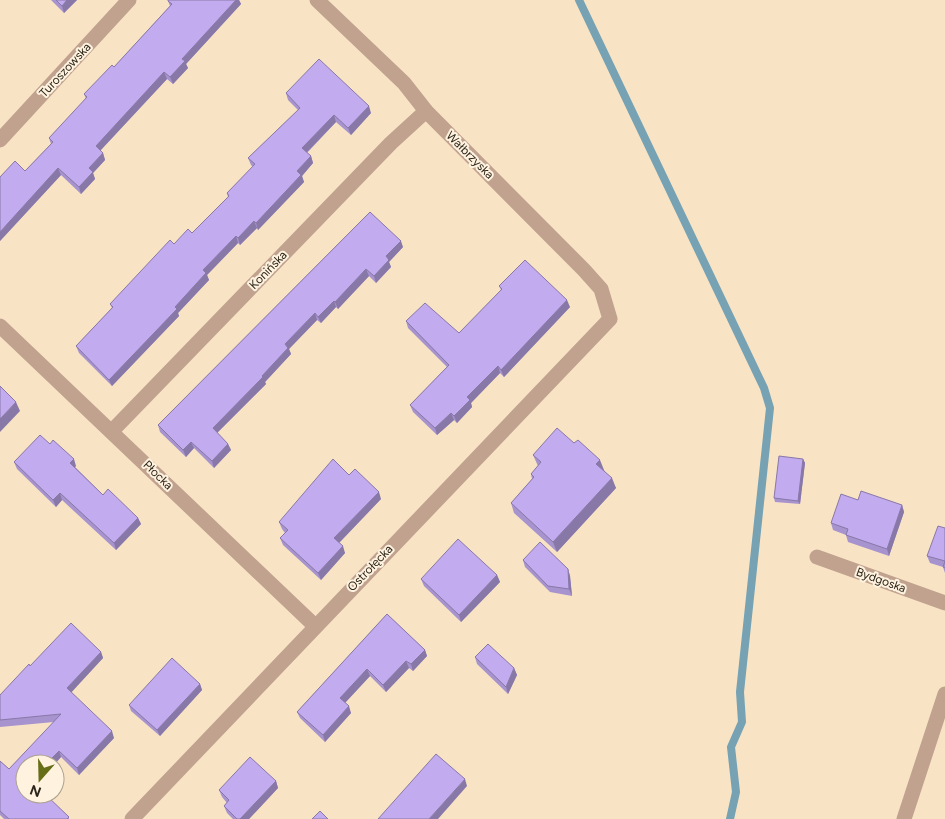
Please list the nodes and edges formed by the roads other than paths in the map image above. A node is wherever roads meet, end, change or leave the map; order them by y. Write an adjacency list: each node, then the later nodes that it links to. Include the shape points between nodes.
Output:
1 (129, 0): 4 (street, Turoszowska)
2 (317, 0): 3 (street, Wałbrzyska, via 404,83)
3 (426, 111): 5 (street, Wałbrzyska, via 601,289); 7 (street, Konińska, via 384,150)
4 (0, 140)
5 (610, 319): 10 (street, Ostrołęcka)
6 (0, 326): 7 (street, Płocka)
7 (112, 431): 10 (street, Płocka)
8 (817, 557): 9 (street, Bydgoska)
9 (945, 603)
10 (316, 626): 12 (street, Ostrołęcka)
11 (945, 694): 13 (street)
12 (132, 819)
13 (904, 819)

